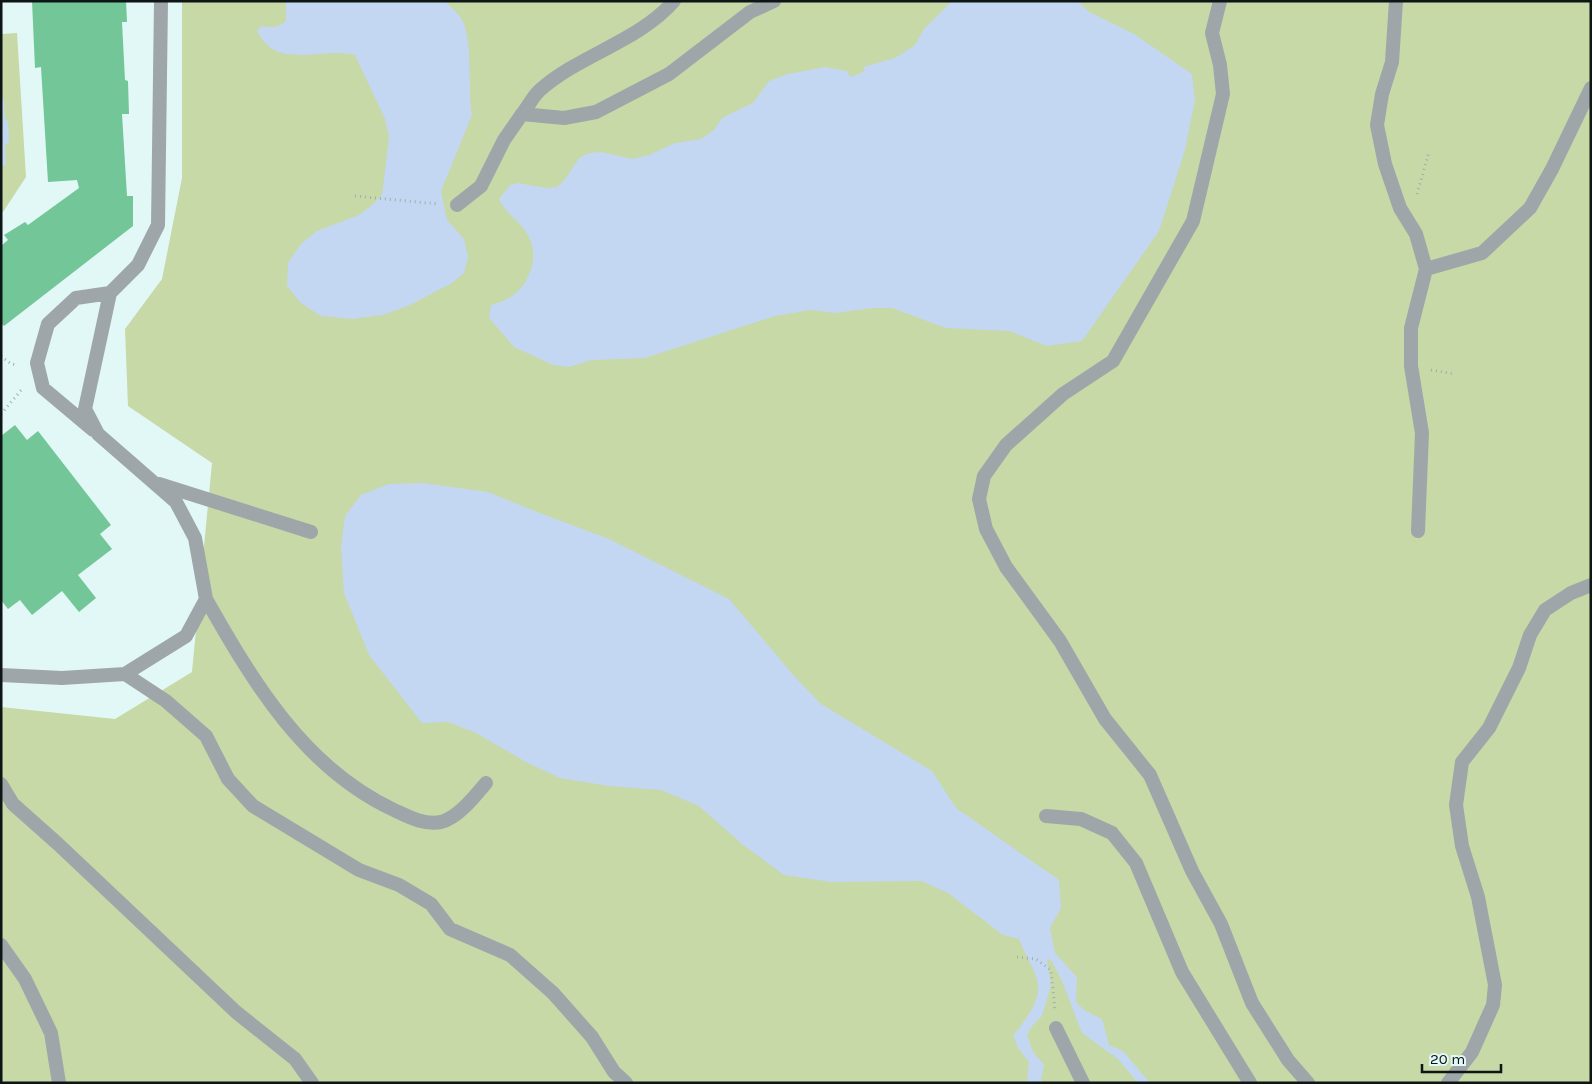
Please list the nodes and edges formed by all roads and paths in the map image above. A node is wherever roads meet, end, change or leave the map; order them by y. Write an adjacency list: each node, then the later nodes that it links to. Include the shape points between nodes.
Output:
1 (161, 1): 11 (lane, via 158,225 138,265)
2 (674, 1): 7 (lane, via 665,12 627,38 580,61 539,90)
3 (774, 1): 7 (lane, via 750,12 669,74 596,112 564,118)
4 (1220, 1): 33 (lane, via 1212,34 1223,94 1193,221 1113,361 1063,394 1006,445 984,476 979,499 986,529 1006,567 1060,641 1105,719 1150,776 1192,871 1221,924 1252,1003 1288,1060)
5 (1396, 1): 10 (lane, via 1392,62 1377,125 1385,164 1400,208 1416,234)
6 (1591, 88): 10 (lane, via 1530,208 1482,253)
7 (522, 114): 9 (lane, via 504,140 481,186)
8 (355, 196): 9 (path)
9 (457, 206)
10 (1426, 270): 16 (lane, via 1411,328 1411,366 1422,433)
11 (110, 292): 12 (lane, via 76,298 48,324); 14 (lane, via 85,409)
12 (38, 367): 13 (path); 14 (lane, via 43,388)
13 (1, 414)
14 (98, 434): 15 (lane)
15 (155, 483): 17 (lane); 19 (lane, via 176,502 195,538)
16 (1418, 531)
17 (311, 532)
18 (1591, 585): 34 (lane, via 1571,593 1545,610 1530,635 1520,668 1489,728 1462,762 1456,805 1462,846 1478,896 1495,985 1493,1005 1472,1052)
19 (206, 599): 20 (lane, via 186,636); 22 (lane, via 269,701 295,733 322,763 374,800 421,822 442,822 466,806)
20 (126, 674): 21 (lane, via 62,678); 30 (lane, via 166,701 206,736 228,779 253,806 359,870 400,885 431,904 450,929 510,955 553,993 592,1037 614,1072)
21 (1, 675)
22 (486, 783)
23 (1, 784): 29 (lane, via 12,804 236,1012 295,1059)
24 (1046, 816): 32 (lane, via 1081,820 1112,833 1136,863 1182,972)
25 (1, 945): 28 (lane, via 25,979 51,1033)
26 (1017, 957): 27 (path, via 1036,959 1051,970)
27 (1056, 1028): 31 (lane)
28 (60, 1083)
29 (312, 1083)
30 (626, 1083)
31 (1083, 1083)
32 (1250, 1083)
33 (1308, 1083)
34 (1448, 1083)

